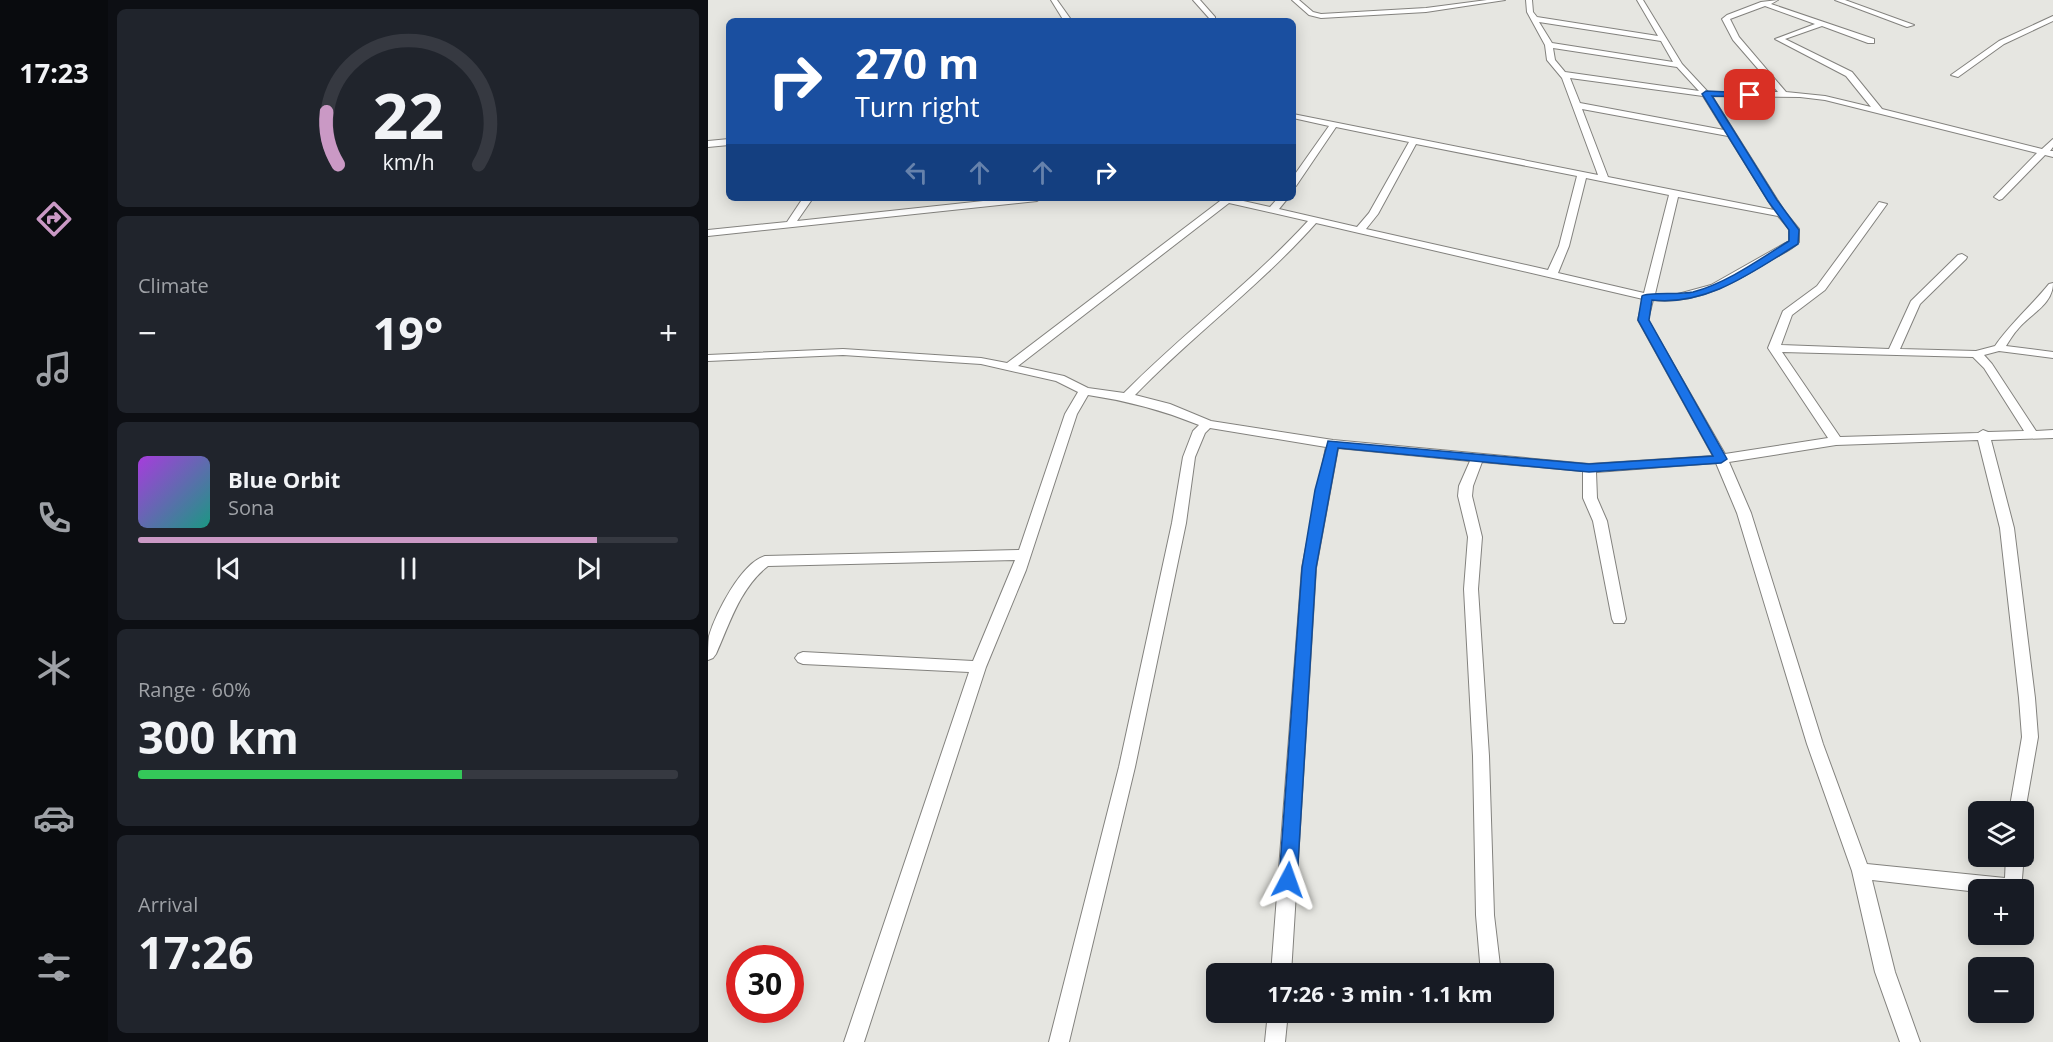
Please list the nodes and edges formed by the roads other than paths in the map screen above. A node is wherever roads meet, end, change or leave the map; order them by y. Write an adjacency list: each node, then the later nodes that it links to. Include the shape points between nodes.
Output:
1 (1054, 0): 12 (street)
2 (1196, 0): 13 (street)
3 (1295, 0): 11 (street, via 1311,14 1322,16)
4 (1502, 0): 11 (street)
5 (1529, 0): 15 (street)
6 (1640, 0): 18 (street)
7 (1775, 0): 9 (street)
8 (1838, 0): 17 (street)
9 (1763, 3): 16 (street); 25 (street, via 1729,16 1726,24)
10 (1389, 6): 11 (street)
11 (1397, 12)
12 (1066, 18)
13 (1211, 18)
14 (2053, 18): 23 (street, via 1978,56)
15 (1533, 19): 18 (street); 20 (street)
16 (1821, 24): 19 (street); 27 (street, via 1779,39 1849,74)
17 (1910, 25)
18 (1664, 39): 21 (street)
19 (1871, 41)
20 (1549, 45): 21 (street); 22 (street, via 1551,60)
21 (1679, 65): 24 (street)
22 (1562, 74): 24 (street); 26 (street)
23 (1955, 75)
24 (1706, 94): 25 (street); 30 (street)
25 (1785, 95): 27 (street, via 1818,97)
26 (1575, 105): 30 (street); 38 (street)
27 (1878, 110): 35 (street)
28 (1296, 117): 29 (street)
29 (1334, 124): 31 (street); 39 (street)
30 (1731, 134): 49 (street)
31 (1414, 140): 37 (street); 52 (street, via 1373,214)
32 (726, 142): 34 (street)
33 (2053, 142): 35 (street)
34 (708, 144)
35 (2042, 151): 36 (street); 41 (street)
36 (2053, 154)
37 (1582, 174): 38 (street); 55 (street, via 1564,246)
38 (1604, 179): 40 (street)
39 (1296, 180)
40 (1674, 193): 49 (street); 57 (street)
41 (1999, 197)
42 (805, 201): 51 (street)
43 (1008, 201): 51 (street)
44 (1219, 201): 64 (street)
45 (1230, 201): 48 (street)
46 (1280, 201): 48 (street)
47 (1882, 204): 58 (street, via 1821,288 1787,313)
48 (1272, 211): 50 (street)
49 (1781, 214): 57 (street, via 1794,230 1794,242 1789,246 1699,294 1675,299)
50 (1314, 220): 52 (street); 66 (street, via 1294,244 1157,364)
51 (790, 224): 53 (street)
52 (1359, 231): 55 (street)
53 (708, 233)
54 (1962, 257): 60 (street, via 1915,303)
55 (1551, 276): 57 (street)
56 (2053, 286): 59 (street, via 2014,326)
57 (1648, 296): 74 (street, via 1643,320)
58 (1774, 348): 60 (street); 71 (street)
59 (2000, 348): 61 (street); 62 (street)
60 (1893, 352): 61 (street)
61 (1976, 354): 69 (street)
62 (2053, 356)
63 (708, 358): 64 (street, via 843,352 981,361)
64 (1009, 367): 65 (street, via 1060,378)
65 (1085, 391): 66 (street); 76 (street, via 1071,414)
66 (1127, 397): 67 (street)
67 (1208, 424): 72 (street); 88 (street, via 1199,432 1189,457 1179,523 1127,767)
68 (1983, 434): 69 (street); 71 (street); 81 (street, via 2007,528 2027,698 2030,737)
69 (2032, 434): 70 (street)
70 (2053, 434)
71 (1836, 441): 74 (street)
72 (1333, 444): 73 (street); 84 (street, via 1309,568)
73 (1477, 459): 75 (street); 85 (street, via 1466,496 1475,537 1471,589)
74 (1721, 459): 75 (street); 83 (street, via 1743,513 1815,744)
75 (1589, 468): 77 (street, via 1590,498 1600,521)
76 (1024, 555): 78 (street, via 765,561 740,590); 80 (street)
77 (1619, 619)
78 (708, 654)
79 (803, 658): 80 (street)
80 (978, 667): 87 (street)
81 (2020, 801)
82 (2015, 867): 83 (street, via 2014,886)
83 (1861, 871): 90 (street, via 1885,972)
84 (1282, 963)
85 (1490, 963)
86 (1277, 1023): 89 (street)
87 (854, 1042)
88 (1059, 1042)
89 (1275, 1042)
90 (1910, 1042)

